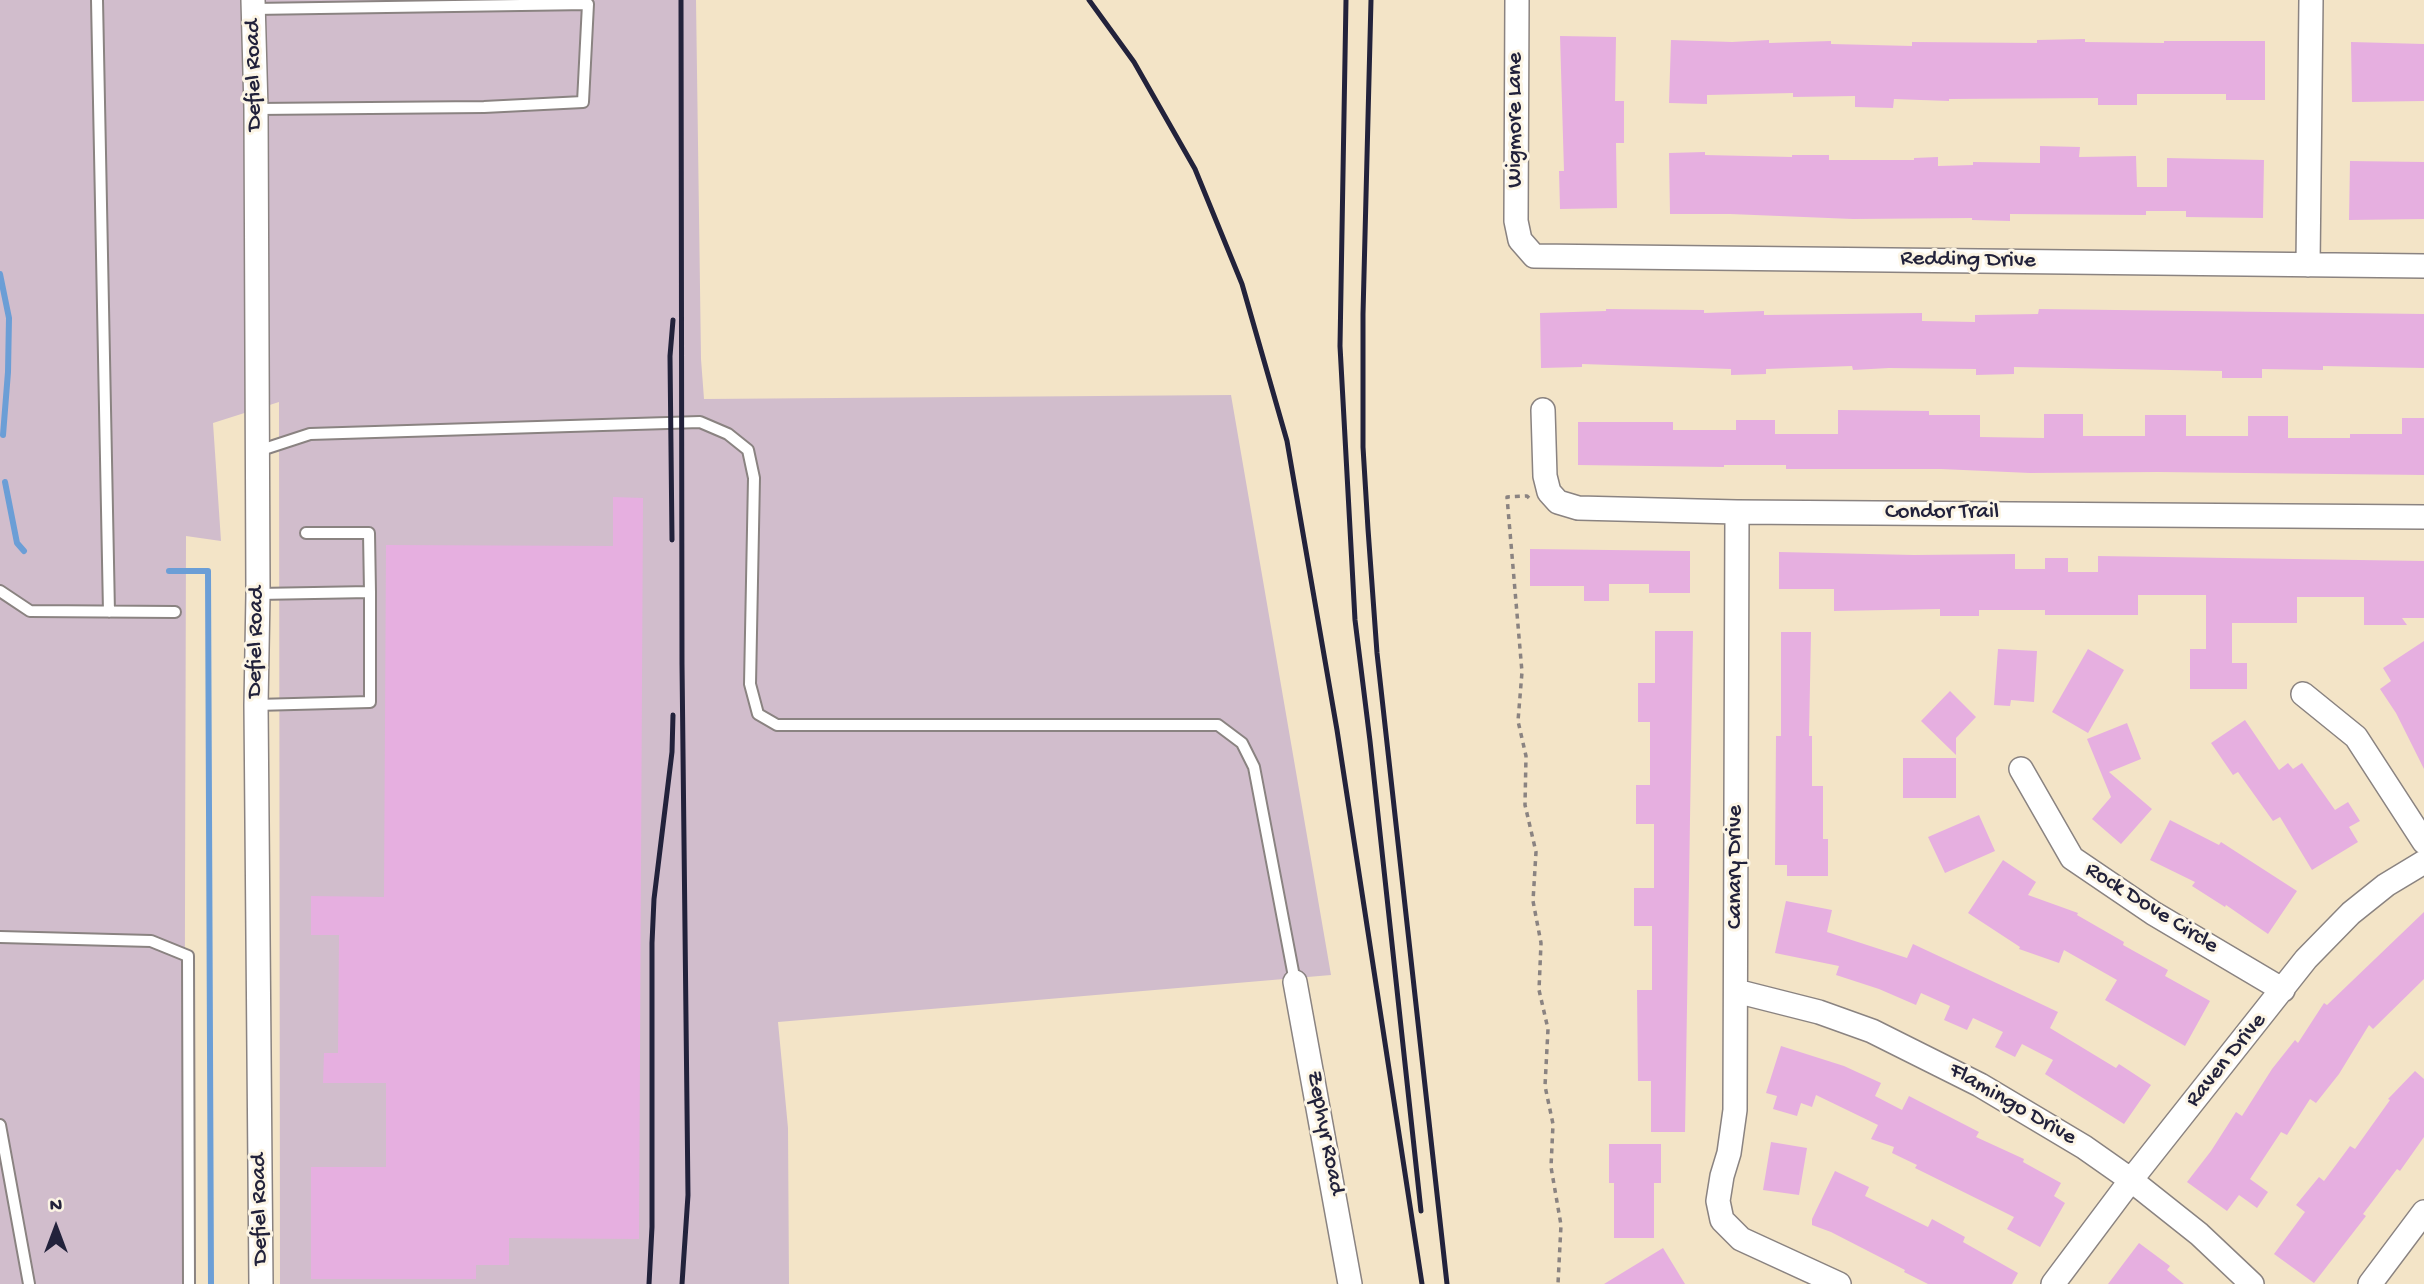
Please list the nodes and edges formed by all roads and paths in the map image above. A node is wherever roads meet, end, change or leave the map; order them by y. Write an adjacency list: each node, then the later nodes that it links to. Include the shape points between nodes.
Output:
1 (97, 0): 18 (lane)
2 (1517, 0): 6 (street, Wigmore Lane, via 1516,221)
3 (2311, 0): 7 (street)
4 (253, 4): 5 (street, Defiel Road); 5 (lane, via 588,5 583,102)
5 (256, 109): 10 (street, Defiel Road)
6 (1520, 240): 7 (street, Redding Drive, via 1534,257)
7 (2308, 265): 8 (street, Redding Drive)
8 (2424, 267)
9 (1543, 410): 12 (street, Condor Trail, via 1545,476 1549,492 1558,502 1578,509)
10 (257, 451): 17 (street, Defiel Road); 26 (lane, via 310,434 700,422 728,434 748,450 754,478 750,684 758,714 777,724 1218,725 1242,743 1254,767)
11 (1535, 504): 36 (path, via 1527,496 1507,497 1522,672 1518,721 1527,756 1525,805 1536,852 1533,901 1541,943 1539,990 1548,1029 1545,1086 1553,1124 1551,1167 1561,1225)
12 (1737, 512): 13 (street, Condor Trail); 28 (street, Canary Drive)
13 (2424, 517)
14 (306, 533): 16 (lane, via 369,533)
15 (0, 591): 18 (lane, via 30,611)
16 (370, 592): 17 (lane); 21 (lane, via 370,702)
17 (258, 594): 21 (street, Defiel Road)
18 (109, 612): 19 (lane)
19 (174, 612)
20 (2303, 694): 23 (street, via 2357,737)
21 (256, 705): 34 (street, Defiel Road)
22 (2021, 769): 27 (street, Rock Dove Circle, via 2071,858)
23 (2424, 842)
24 (2424, 862): 27 (street, Raven Drive, via 2351,913)
25 (0, 937): 33 (lane, via 151,941 188,956)
26 (1295, 982): 35 (street, Zephyr Road)
27 (2283, 990): 30 (street, Raven Drive)
28 (1736, 991): 30 (street, Flamingo Drive, via 1819,1012 1927,1057 2064,1134); 37 (street, Canary Drive, via 1735,1110 1718,1202 1722,1220 1741,1239)
29 (0, 1125): 32 (lane)
30 (2131, 1181): 38 (street, Raven Drive); 39 (street, Flamingo Drive, via 2199,1234)
31 (2424, 1212): 40 (street)
32 (29, 1284)
33 (189, 1284)
34 (261, 1284)
35 (1350, 1284)
36 (1558, 1284)
37 (1839, 1284)
38 (2053, 1284)
39 (2252, 1284)
40 (2370, 1284)

